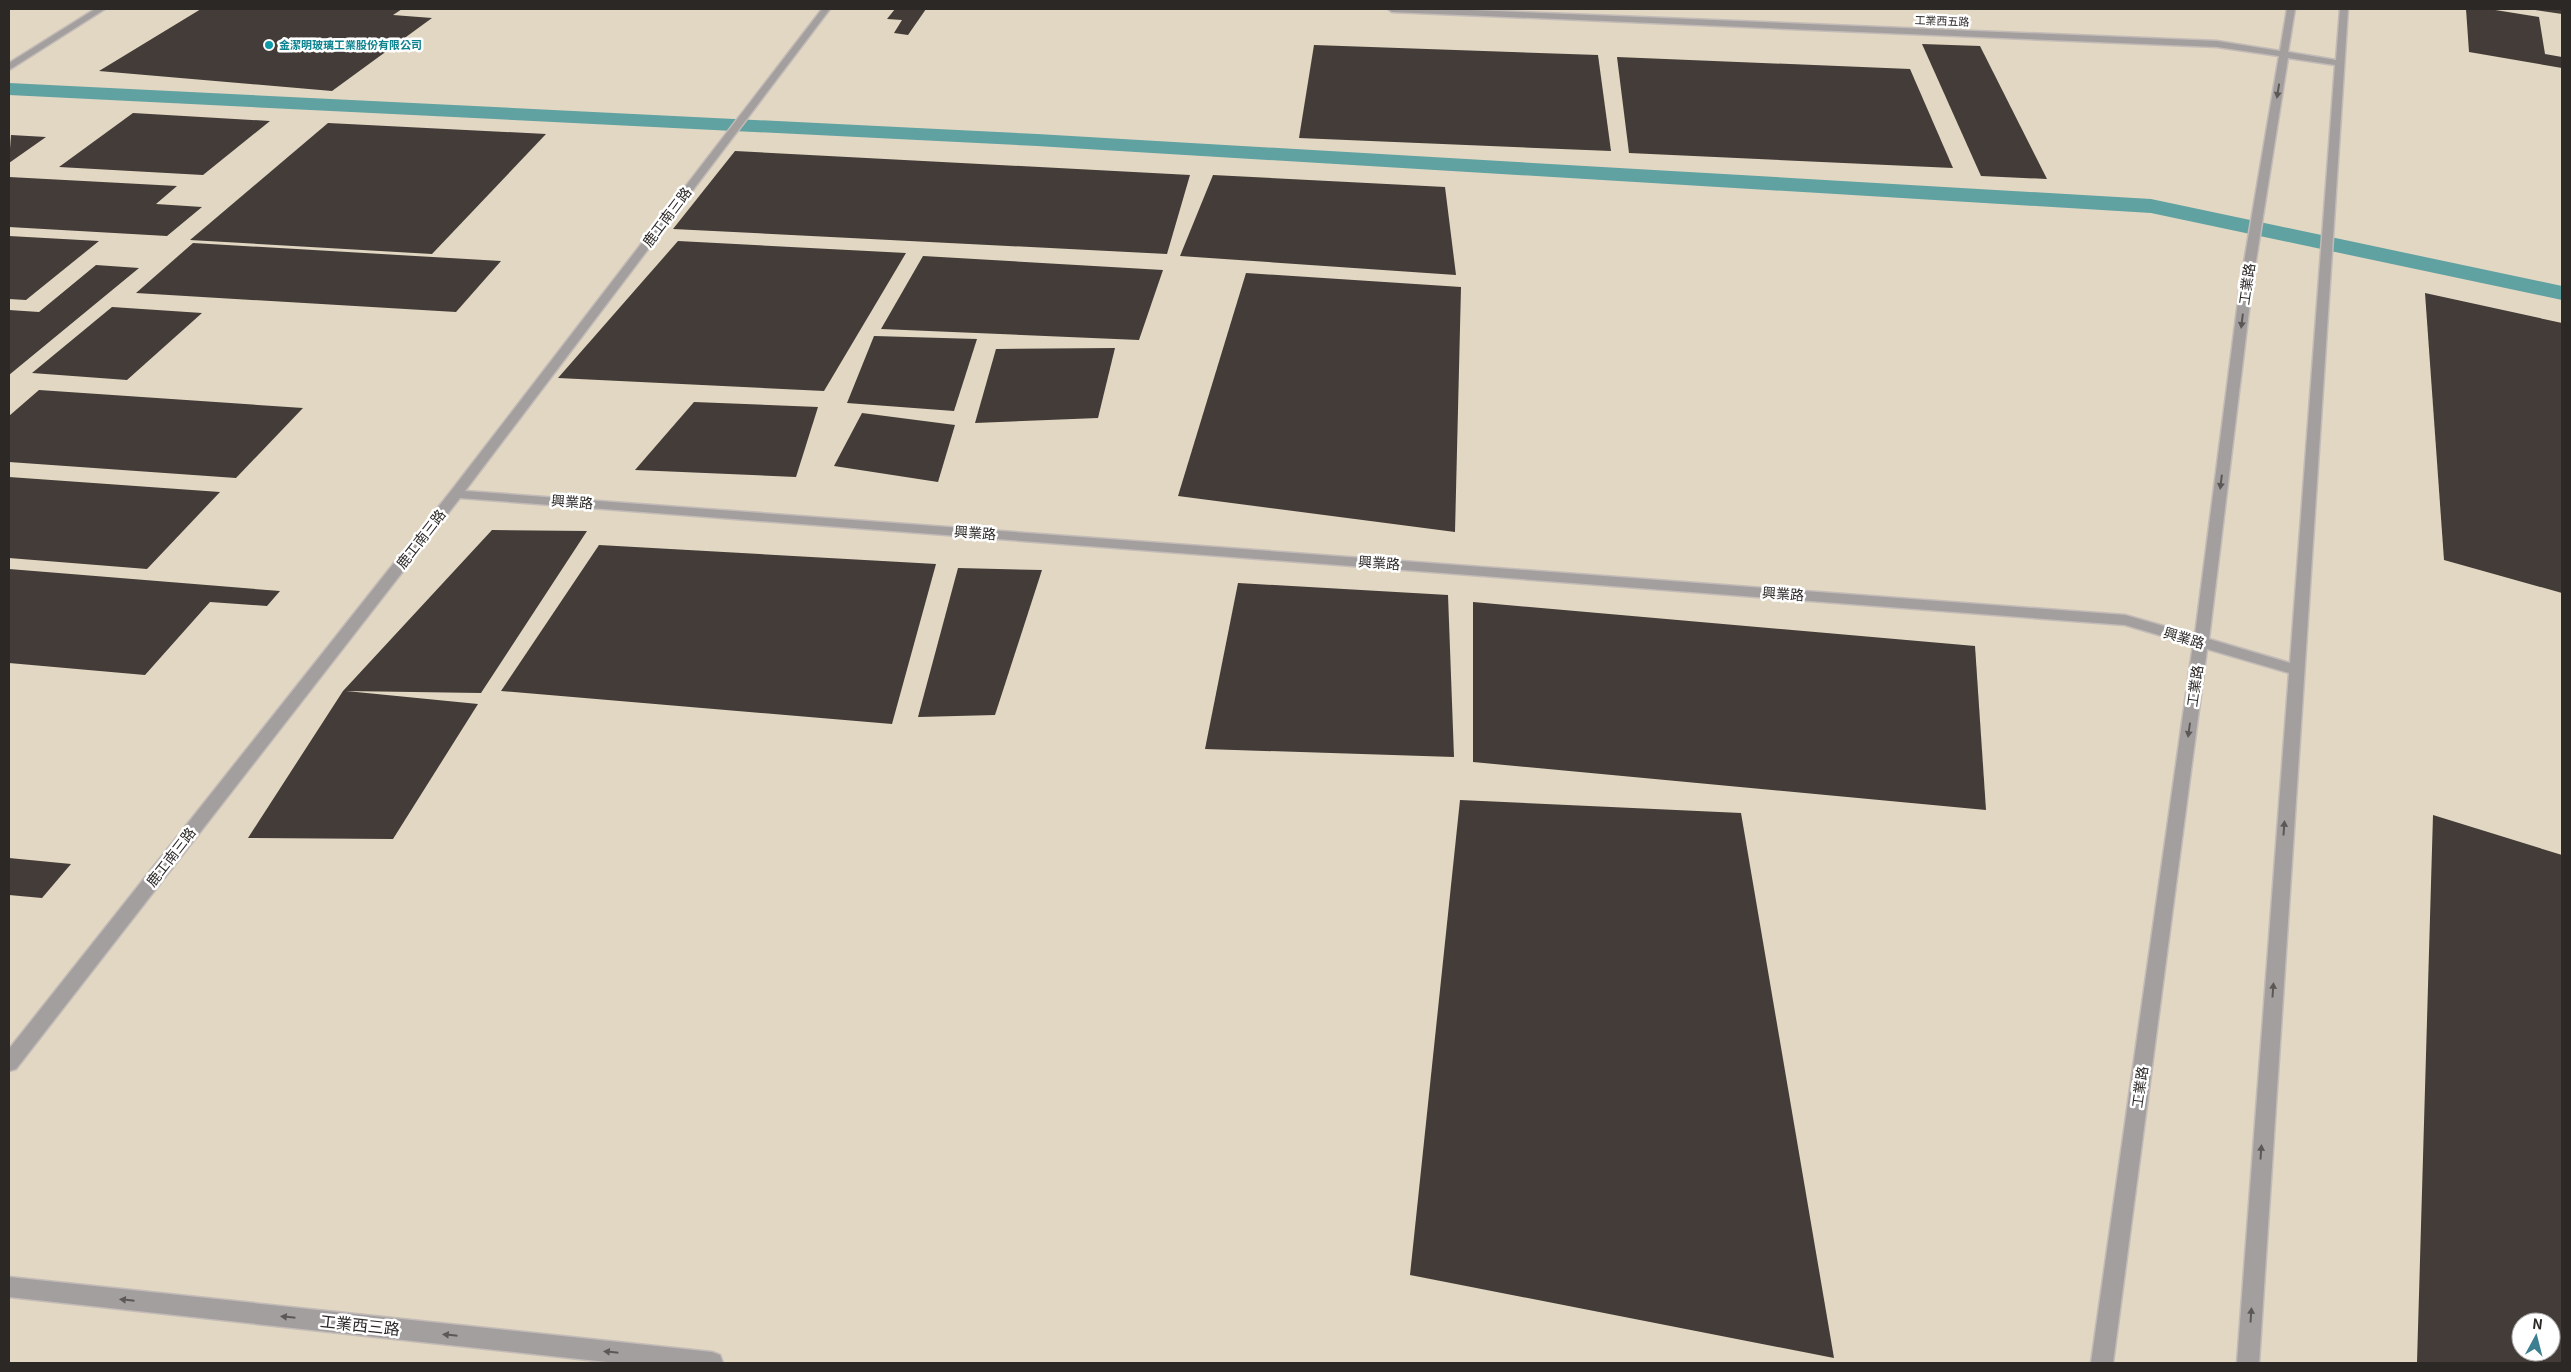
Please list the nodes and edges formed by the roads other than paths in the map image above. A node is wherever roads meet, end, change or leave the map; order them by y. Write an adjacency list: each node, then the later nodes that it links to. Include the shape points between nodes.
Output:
1 (101, 9): 8 (street)
2 (826, 9): 9 (street, 鹿工南三路)
3 (1392, 9): 6 (street, 工業西五路, via 2218,44)
4 (2291, 9): 6 (street, 工業路)
5 (2344, 9): 7 (street)
6 (2284, 54): 7 (street, 工業西五路); 10 (street, 工業路, one-way to 10, via 2246,286)
7 (2339, 63): 11 (street)
8 (9, 67)
9 (456, 494): 10 (street, 興業路, via 2125,620); 12 (street, 鹿工南三路)
10 (2201, 643): 11 (street, 興業路); 15 (street, 工業路, one-way to 15)
11 (2296, 670): 16 (street, one-way to 11)
12 (9, 1063)
13 (9, 1287): 14 (street, 工業西三路, one-way to 13)
14 (712, 1363)
15 (2102, 1363)
16 (2248, 1363)

